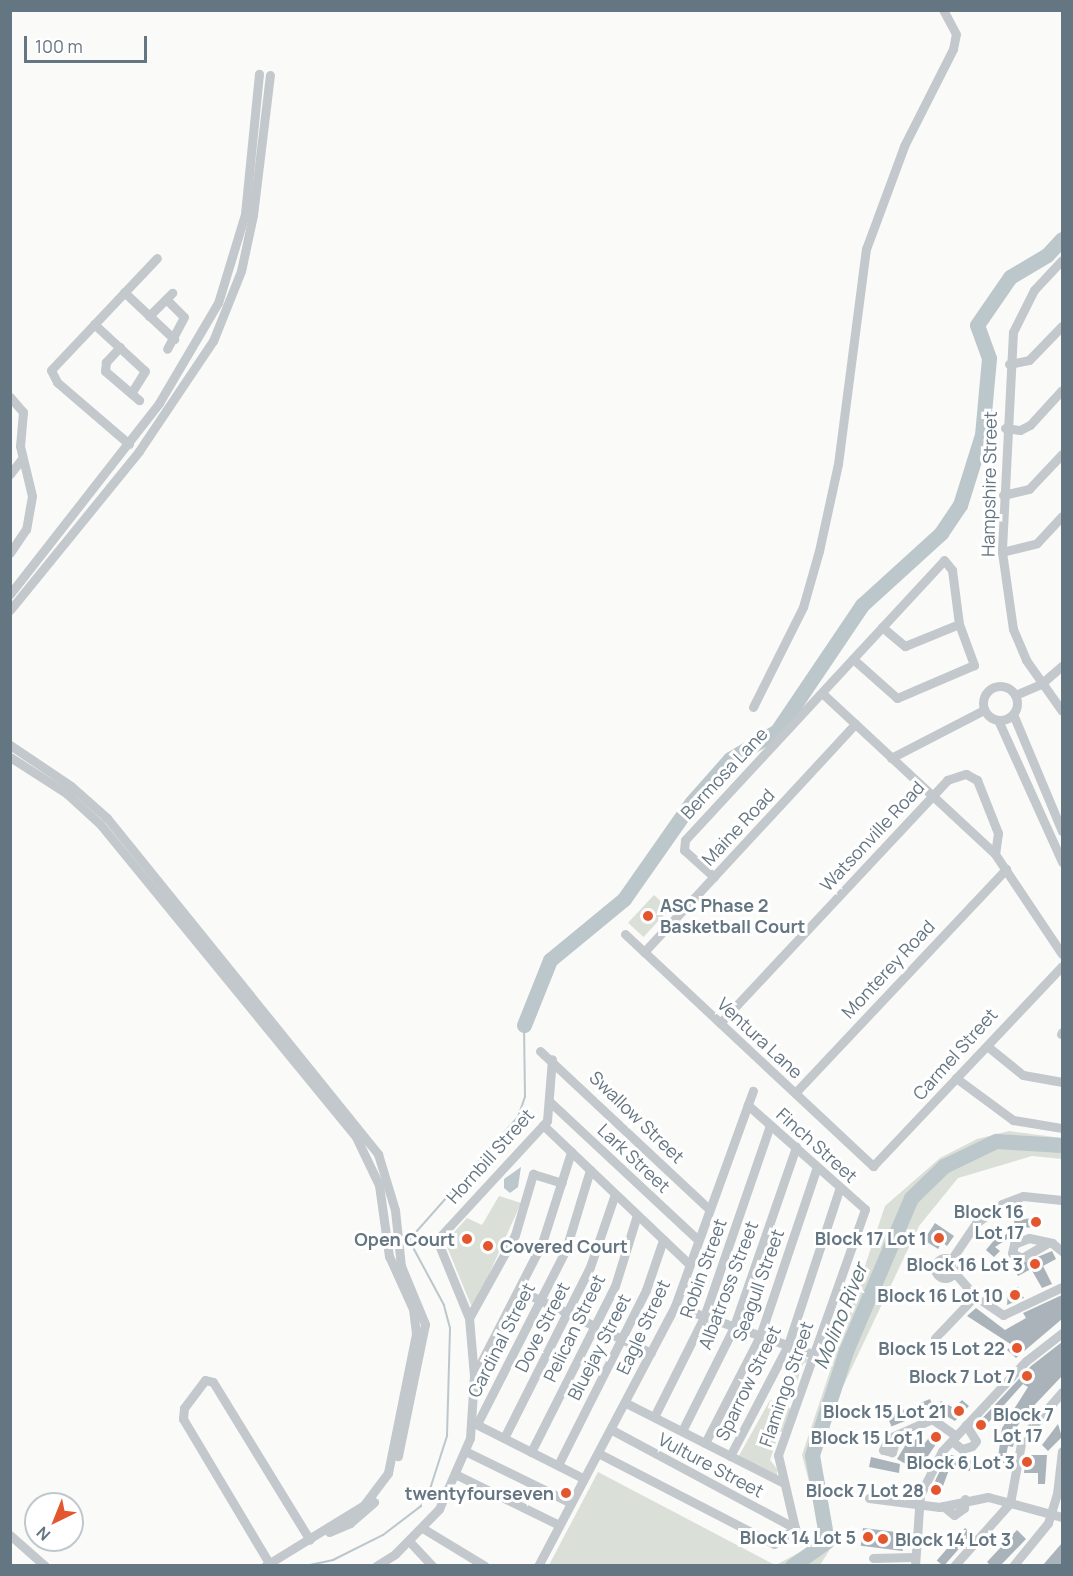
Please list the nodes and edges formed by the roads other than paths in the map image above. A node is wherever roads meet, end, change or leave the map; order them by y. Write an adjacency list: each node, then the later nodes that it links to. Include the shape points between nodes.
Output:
1 (944, 10): 36 (street, via 956,34 953,49 904,146 866,249 838,464 819,551 803,607)
2 (259, 74): 7 (street, via 244,214)
3 (270, 75): 8 (street, via 254,215)
4 (157, 258): 6 (street)
5 (1062, 260): 15 (street, Hampshire Street, via 1021,309)
6 (124, 292): 9 (street); 10 (street)
7 (218, 303): 8 (street); 19 (street, via 188,360)
8 (229, 306): 28 (street, via 199,366 139,451)
9 (149, 316): 12 (street); 12 (street, via 169,296 184,317)
10 (94, 324): 13 (street); 19 (street, via 51,373)
11 (1060, 334): 15 (street, via 1029,360)
12 (174, 339): 14 (street)
13 (120, 347): 13 (street, via 146,370 135,397 104,368)
14 (167, 349)
15 (1009, 363): 18 (street, Hampshire Street)
16 (1062, 390): 18 (street, via 1030,425 1020,430)
17 (10, 397): 21 (street, via 23,412)
18 (1005, 428): 23 (street, Hampshire Street)
19 (129, 444): 27 (street)
20 (1062, 454): 23 (street, via 1029,489)
21 (21, 460): 22 (street); 26 (street, via 30,479 31,513)
22 (10, 474)
23 (1003, 495): 25 (street, Hampshire Street)
24 (1062, 516): 25 (street, via 1037,543)
25 (1002, 552): 33 (street, Hampshire Street, via 1013,629)
26 (10, 553)
27 (10, 594)
28 (10, 610)
29 (959, 624): 30 (street, via 905,646); 30 (street, via 952,570 944,561); 31 (street, via 974,665 897,698)
30 (882, 627): 31 (street)
31 (853, 659): 34 (street)
32 (1062, 666): 33 (street)
33 (1041, 684): 35 (street); 38 (street, Hampshire Street)
34 (822, 693): 41 (street); 50 (street, Bermosa Lane, via 685,840 684,850)
35 (1015, 695): 37 (street, via 1007,687 990,689 983,698); 39 (street)
36 (753, 708)
37 (984, 710): 40 (street); 44 (street)
38 (1062, 711)
39 (1013, 714): 40 (street); 46 (street)
40 (998, 720): 48 (street)
41 (855, 724): 44 (street); 50 (street, Maine Road)
42 (10, 745): 137 (street, via 71,786 106,818 364,1131 388,1182 401,1266 425,1324 421,1359 387,1487 350,1523)
43 (10, 757): 137 (street, via 66,793 100,824 356,1137 379,1185 389,1256 412,1309 415,1345 388,1473 364,1505)
44 (891, 758): 45 (street)
45 (931, 796): 47 (street); 47 (street, Watsonville Road, via 957,774 977,780 998,833); 55 (street, Watsonville Road)
46 (1062, 831)
47 (995, 854): 49 (street)
48 (1062, 862)
49 (1006, 869): 53 (street); 62 (street, Monterey Road)
50 (714, 877): 52 (street, Maine Road)
51 (626, 934): 52 (street, Ventura Lane)
52 (644, 952): 55 (street, Ventura Lane)
53 (1062, 954)
54 (1062, 966): 56 (street, Carmel Street)
55 (720, 1023): 62 (street, Ventura Lane)
56 (987, 1046): 59 (street, Carmel Street); 60 (street, via 1023,1076)
57 (540, 1051): 58 (street, Swallow Street)
58 (552, 1059): 63 (street, Hornbill Street); 77 (street, Swallow Street)
59 (956, 1078): 67 (street, via 1013,1120); 70 (street, Carmel Street)
60 (1062, 1082)
61 (753, 1091): 64 (street, Eagle Street)
62 (795, 1093): 70 (street, Ventura Lane)
63 (549, 1101): 65 (street, Hornbill Street); 80 (street, Lark Street)
64 (748, 1105): 66 (street, Finch Street); 77 (street, Eagle Street)
65 (543, 1125): 69 (street); 82 (street, Hornbill Street)
66 (770, 1125): 68 (street, Finch Street); 95 (street, Robin Street)
67 (1062, 1128)
68 (795, 1147): 71 (street, Finch Street); 98 (street, Albatross Street)
69 (571, 1152): 72 (street); 73 (street)
70 (873, 1166)
71 (817, 1167): 74 (street, Finch Street); 100 (street, Seagull Street)
72 (590, 1170): 75 (street); 92 (street, Cardinal Street, via 566,1249)
73 (562, 1183): 90 (street, via 542,1243); 96 (street, via 534,1174 515,1235)
74 (840, 1187): 78 (street, Finch Street); 103 (street, Sparrow Street)
75 (615, 1194): 79 (street); 94 (street, Dove Street, via 590,1267)
76 (1062, 1200): 86 (street, via 1023,1196 1002,1204 976,1223)
77 (709, 1209): 80 (street, Eagle Street)
78 (865, 1209): 105 (street, Flamingo Street)
79 (637, 1215): 83 (street); 97 (street, Pelican Street, via 615,1286)
80 (697, 1239): 87 (street, Eagle Street)
81 (418, 1240): 82 (street)
82 (437, 1240): 96 (street)
83 (663, 1240): 87 (street); 102 (street, Bluejay Street)
84 (1046, 1244): 85 (street)
85 (1062, 1251)
86 (951, 1260): 88 (street); 88 (street, via 942,1258 935,1269 944,1278)
87 (688, 1264): 93 (street, Eagle Street)
88 (954, 1272): 91 (street)
89 (1062, 1287): 91 (street, via 1008,1316)
90 (519, 1290): 92 (street); 106 (street)
91 (975, 1296): 101 (street)
92 (540, 1300): 94 (street); 110 (street, Cardinal Street)
93 (675, 1306): 95 (street); 104 (street, Eagle Street)
94 (568, 1313): 97 (street); 114 (street, Dove Street)
95 (704, 1317): 98 (street); 109 (street, Robin Street)
96 (469, 1318): 106 (street)
97 (596, 1327): 102 (street); 120 (street, Pelican Street)
98 (733, 1329): 100 (street); 113 (street, Albatross Street)
99 (1062, 1333): 111 (street, via 1026,1361)
100 (760, 1336): 103 (street); 117 (street, Seagull Street)
101 (935, 1338)
102 (622, 1339): 104 (street); 123 (street, Bluejay Street)
103 (788, 1345): 105 (street); 122 (street, Sparrow Street)
104 (651, 1353): 108 (street, Eagle Street)
105 (813, 1354): 126 (street, Flamingo Street, via 778,1455)
106 (474, 1376): 110 (street)
107 (1062, 1392): 129 (street, via 1022,1438)
108 (626, 1403): 109 (street); 112 (street, Eagle Street)
109 (654, 1417): 113 (street)
110 (475, 1423): 114 (street); 119 (street)
111 (966, 1425): 116 (street); 116 (street, via 975,1441 972,1446 962,1449)
112 (612, 1430): 121 (street, Eagle Street); 134 (street, Vulture Street)
113 (682, 1431): 117 (street)
114 (504, 1438): 120 (street)
115 (896, 1438): 116 (street, via 935,1419)
116 (954, 1438): 130 (street, via 930,1471)
117 (705, 1443): 122 (street)
118 (1062, 1450): 131 (street)
119 (465, 1451): 124 (street); 128 (street)
120 (531, 1452): 123 (street)
121 (598, 1454): 125 (street, Eagle Street); 134 (street, via 774,1544)
122 (730, 1456): 126 (street)
123 (558, 1465): 125 (street)
124 (455, 1474): 133 (street); 135 (street, via 439,1509)
125 (583, 1478): 128 (street, Eagle Street)
126 (784, 1483): 134 (street, Flamingo Street)
127 (869, 1498): 130 (street)
128 (571, 1503): 133 (street, Eagle Street)
129 (1010, 1503): 130 (street, via 988,1497 943,1506); 131 (street); 147 (street)
130 (918, 1506): 140 (street)
131 (1051, 1514): 132 (street); 148 (street)
132 (1062, 1517)
133 (559, 1525): 146 (street, Eagle Street)
134 (795, 1528)
135 (424, 1529): 138 (street); 145 (street)
136 (10, 1535): 142 (street)
137 (310, 1540): 141 (street); 141 (street, via 213,1382 205,1380 184,1408 183,1419)
138 (409, 1541): 143 (street); 144 (street)
139 (873, 1558): 140 (street)
140 (915, 1561)
141 (267, 1565)
142 (45, 1566)
143 (376, 1566)
144 (432, 1566)
145 (485, 1566)
146 (538, 1566)
147 (954, 1566)
148 (1013, 1566)

